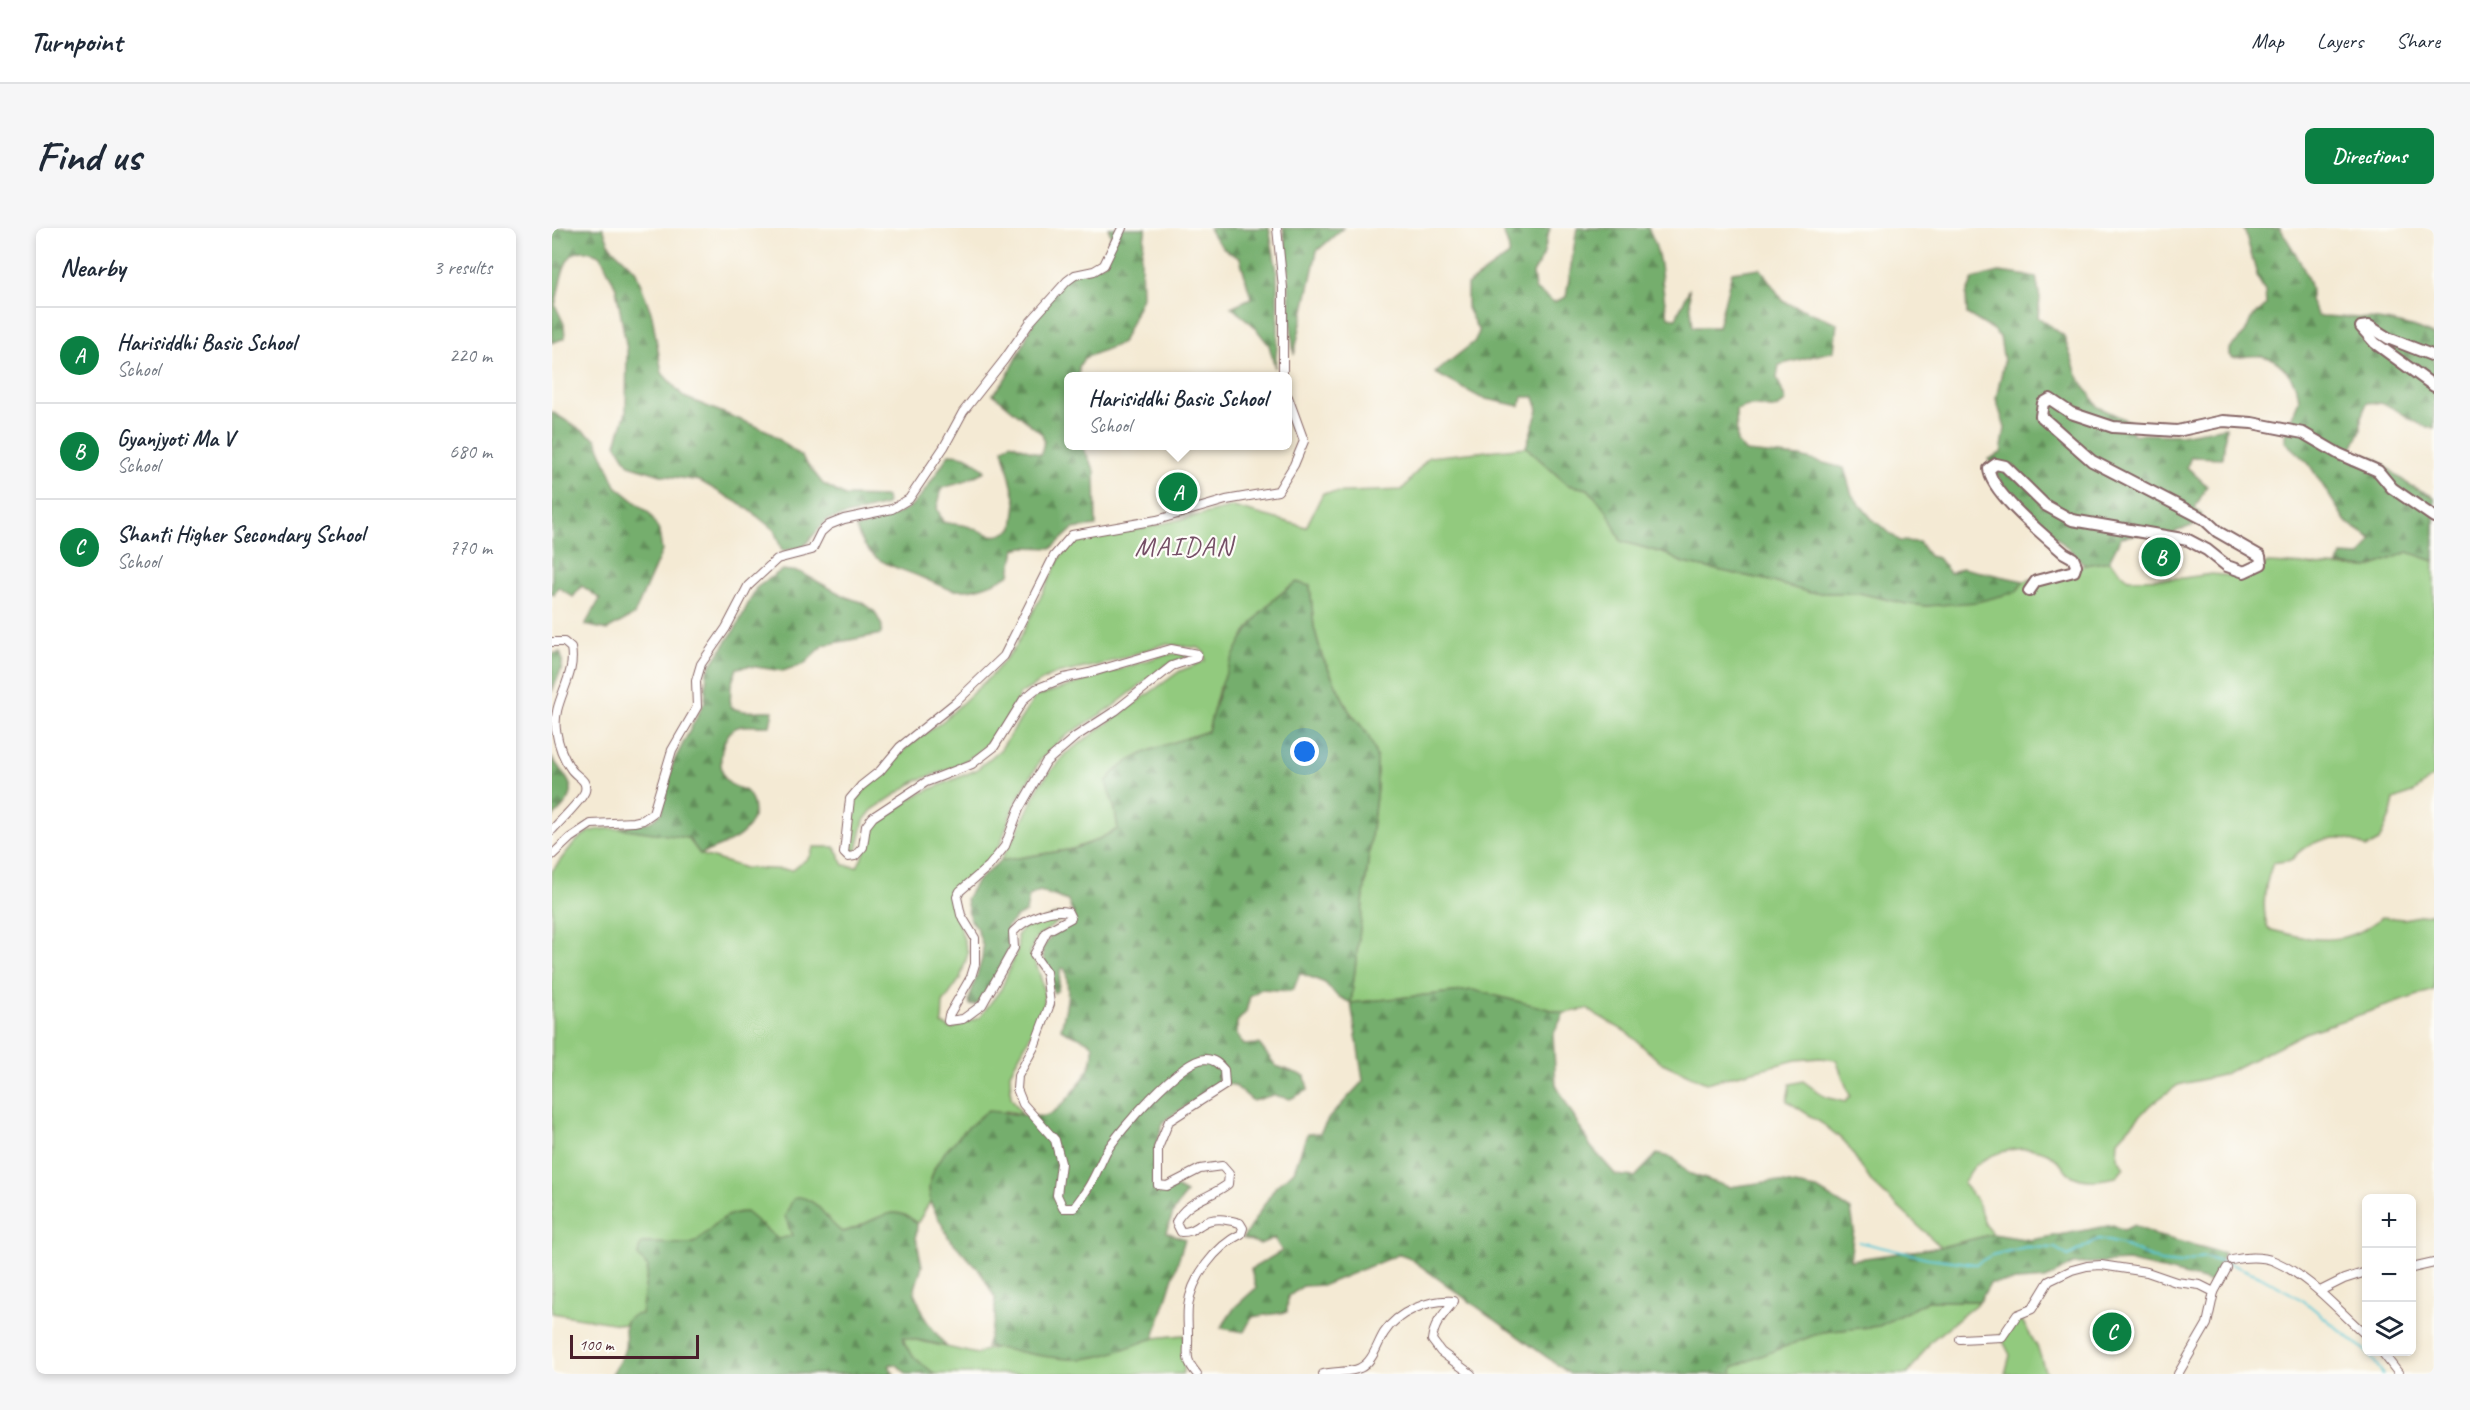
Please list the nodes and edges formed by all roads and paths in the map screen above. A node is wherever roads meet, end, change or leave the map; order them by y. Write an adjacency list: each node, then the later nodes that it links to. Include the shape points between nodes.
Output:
1 (1122, 228): 11 (street, via 1104,265 1067,281 1031,321 963,412 909,499 892,509 830,525 821,532 812,550 777,559 748,586 701,664 696,681 697,707 672,750 653,813 634,822 591,824)
2 (1277, 228): 4 (street, via 1283,288)
3 (2434, 356): 5 (street, via 2369,326 2361,327 2375,343)
4 (1283, 372)
5 (2434, 386)
6 (1292, 411): 22 (street, via 1304,441 1278,490 1072,536 1054,556 1004,656 956,702 900,747 850,799 844,853 855,856 862,847 866,826 888,806 926,782 972,764 994,747 1024,699 1036,689 1171,649 1197,654 1196,658 1172,666 1115,711 1075,736 1046,762 1019,809 1005,846 957,897 961,915 975,938 975,964 948,1021 963,1019 982,1005 1014,948 1013,932 1022,922 1061,910 1068,912 1071,918 1047,932 1034,955 1046,972 1050,1004 1018,1076 1017,1089 1023,1104 1055,1140 1061,1163 1057,1195 1063,1208 1074,1208 1107,1152 1135,1115 1168,1082 1193,1062 1205,1059 1216,1061 1224,1070 1225,1085 1169,1121 1158,1148 1158,1185 1167,1186 1200,1169 1222,1166 1229,1174 1228,1184 1181,1213 1176,1222 1181,1232 1217,1219 1240,1223 1243,1228 1205,1266 1192,1289 1188,1306 1188,1362)
7 (2434, 518): 8 (street, via 2392,488 2378,471 2303,434 2223,421 2177,431 2113,427 2071,413 2050,399 2043,403 2041,416 2092,461 2204,519 2218,532 2253,550 2260,556 2261,564 2244,572 2227,566 2188,540 2072,520 2045,505 2005,466 1996,464 1989,469 1989,475 2006,500 2073,558 2076,565 2074,571 2036,580)
8 (2029, 591)
9 (552, 642): 10 (street, via 564,642 571,648 569,678 556,727 562,752 585,787 580,800)
10 (552, 830)
11 (552, 855)
12 (2232, 1260): 17 (street, via 2273,1260)
13 (2434, 1263): 14 (street)
14 (2416, 1267)
15 (2227, 1268): 18 (street)
16 (2362, 1274): 17 (street)
17 (2320, 1291): 19 (street)
18 (2214, 1292): 20 (street, via 2147,1272 2086,1266 2049,1281 2032,1309 2017,1315 2002,1337); 25 (street, via 2207,1324)
19 (2362, 1330)
20 (1960, 1339)
21 (2385, 1356): 26 (street)
22 (1197, 1374)
23 (1323, 1374): 24 (street, via 1360,1368 1369,1361 1395,1319 1408,1311 1450,1300 1454,1301 1439,1318 1432,1340 1441,1352)
24 (1472, 1374)
25 (2178, 1374)
26 (2399, 1374)

